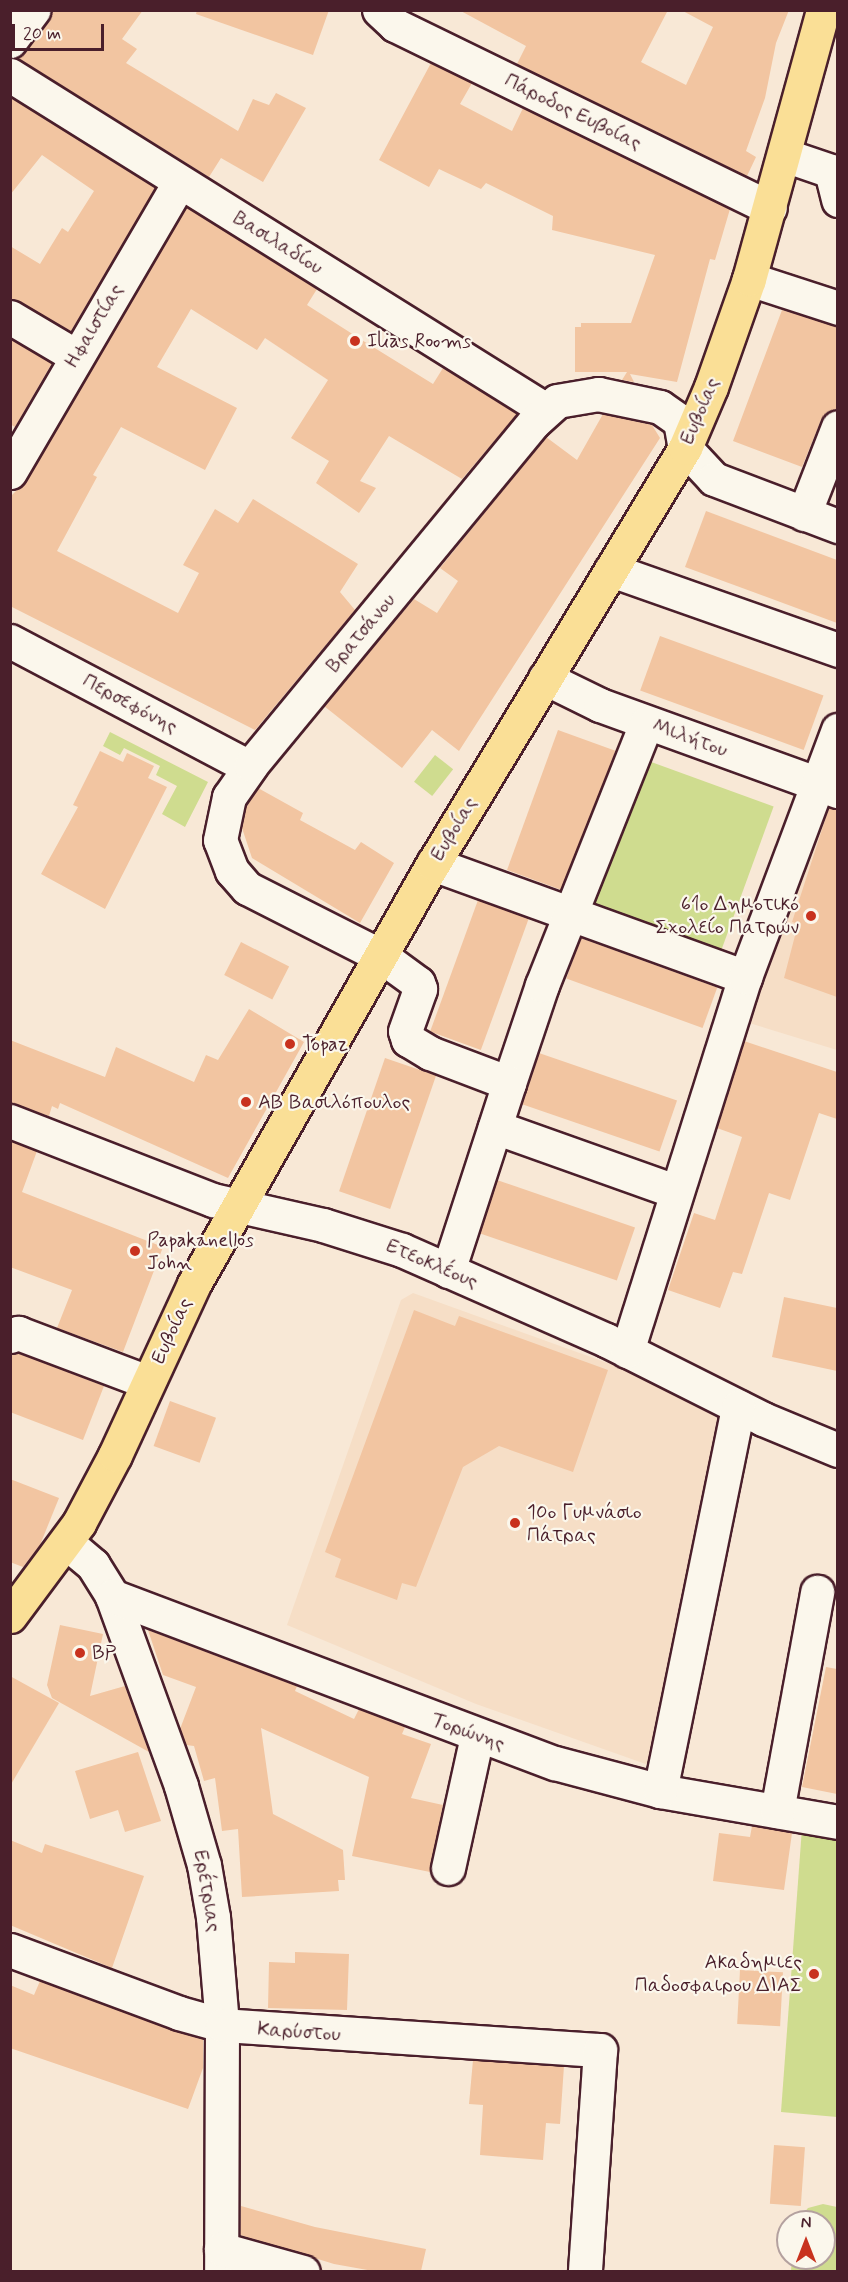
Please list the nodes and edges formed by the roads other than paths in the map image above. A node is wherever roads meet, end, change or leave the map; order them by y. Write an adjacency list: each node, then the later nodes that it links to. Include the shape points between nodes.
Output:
1 (33, 10): 4 (street)
2 (379, 10): 9 (street, Πάροδος Ευβοίας, via 395,26)
3 (823, 10): 6 (main road, Ευβοίας)
4 (10, 41)
5 (10, 75): 7 (street, Βασιλαδίου)
6 (784, 155): 8 (street, via 831,171); 9 (main road, Ευβοίας)
7 (180, 183): 13 (street, Ηφαιστίας); 14 (street, Βασιλαδίου)
8 (837, 200)
9 (770, 208): 10 (main road, Ευβοίας)
10 (749, 279): 11 (street); 16 (main road, Ευβοίας)
11 (837, 308)
12 (10, 317): 13 (street)
13 (76, 356): 17 (street, Ηφαιστίας)
14 (546, 410): 16 (street, Βρατσάνου, via 557,401 586,394 637,399 660,407 680,422); 26 (street, Βρατσάνου)
15 (837, 427): 18 (street)
16 (685, 448): 18 (street, via 708,475 725,486); 20 (main road, Ευβοίας)
17 (10, 472)
18 (804, 514): 19 (street)
19 (837, 526)
20 (611, 570): 22 (street); 23 (main road, Ευβοίας)
21 (10, 641): 26 (street, Περσεφόνης)
22 (837, 650)
23 (545, 678): 24 (street, Μιλήτου); 28 (main road, Ευβοίας)
24 (646, 723): 27 (street, Μιλήτου); 29 (street)
25 (837, 730): 27 (street)
26 (249, 767): 30 (street, Βρατσάνου, via 229,797 221,823 220,840 232,871 247,888)
27 (828, 788): 31 (street)
28 (433, 864): 29 (street); 30 (main road, Ευβοίας)
29 (572, 914): 31 (street); 32 (street, via 542,985)
30 (381, 956): 32 (street, Βρατσάνου, via 418,983 420,989 405,1031 408,1040 430,1053); 36 (main road, Ευβοίας)
31 (745, 977): 35 (street)
32 (509, 1083): 34 (street)
33 (10, 1121): 36 (street, Ετεοκλέους, via 213,1200)
34 (495, 1127): 35 (street); 37 (street)
35 (675, 1191): 39 (street)
36 (240, 1206): 37 (street, Ετεοκλέους, via 351,1232); 40 (main road, Ευβοίας, via 189,1294)
37 (448, 1271): 39 (street, Ετεοκλέους)
38 (10, 1336): 40 (street, via 18,1334)
39 (627, 1351): 41 (street, Ετεοκλέους)
40 (148, 1382): 43 (main road, Ευβοίας, via 105,1475)
41 (738, 1407): 42 (street, Ετεοκλέους); 49 (street)
42 (837, 1450)
43 (67, 1543): 44 (main road, Ευβοίας); 46 (street, Ερέτριας, via 93,1565)
44 (21, 1586): 47 (main road, Ευβοίας)
45 (818, 1592): 50 (street)
46 (112, 1596): 48 (street, Τορώνης); 54 (street, Ερέτριας, via 197,1838 213,1917)
47 (10, 1616)
48 (477, 1736): 49 (street, Τορώνης, via 555,1763); 52 (street)
49 (660, 1791): 50 (street, Τορώνης)
50 (777, 1811): 51 (street, Τορώνης)
51 (837, 1822)
52 (448, 1868)
53 (10, 1950): 54 (street, Καρύστου, via 179,2013)
54 (222, 2025): 55 (street, Ερέτριας); 57 (street, Καρύστου, via 600,2050)
55 (221, 2260): 56 (street)
56 (303, 2271)
57 (585, 2271)

